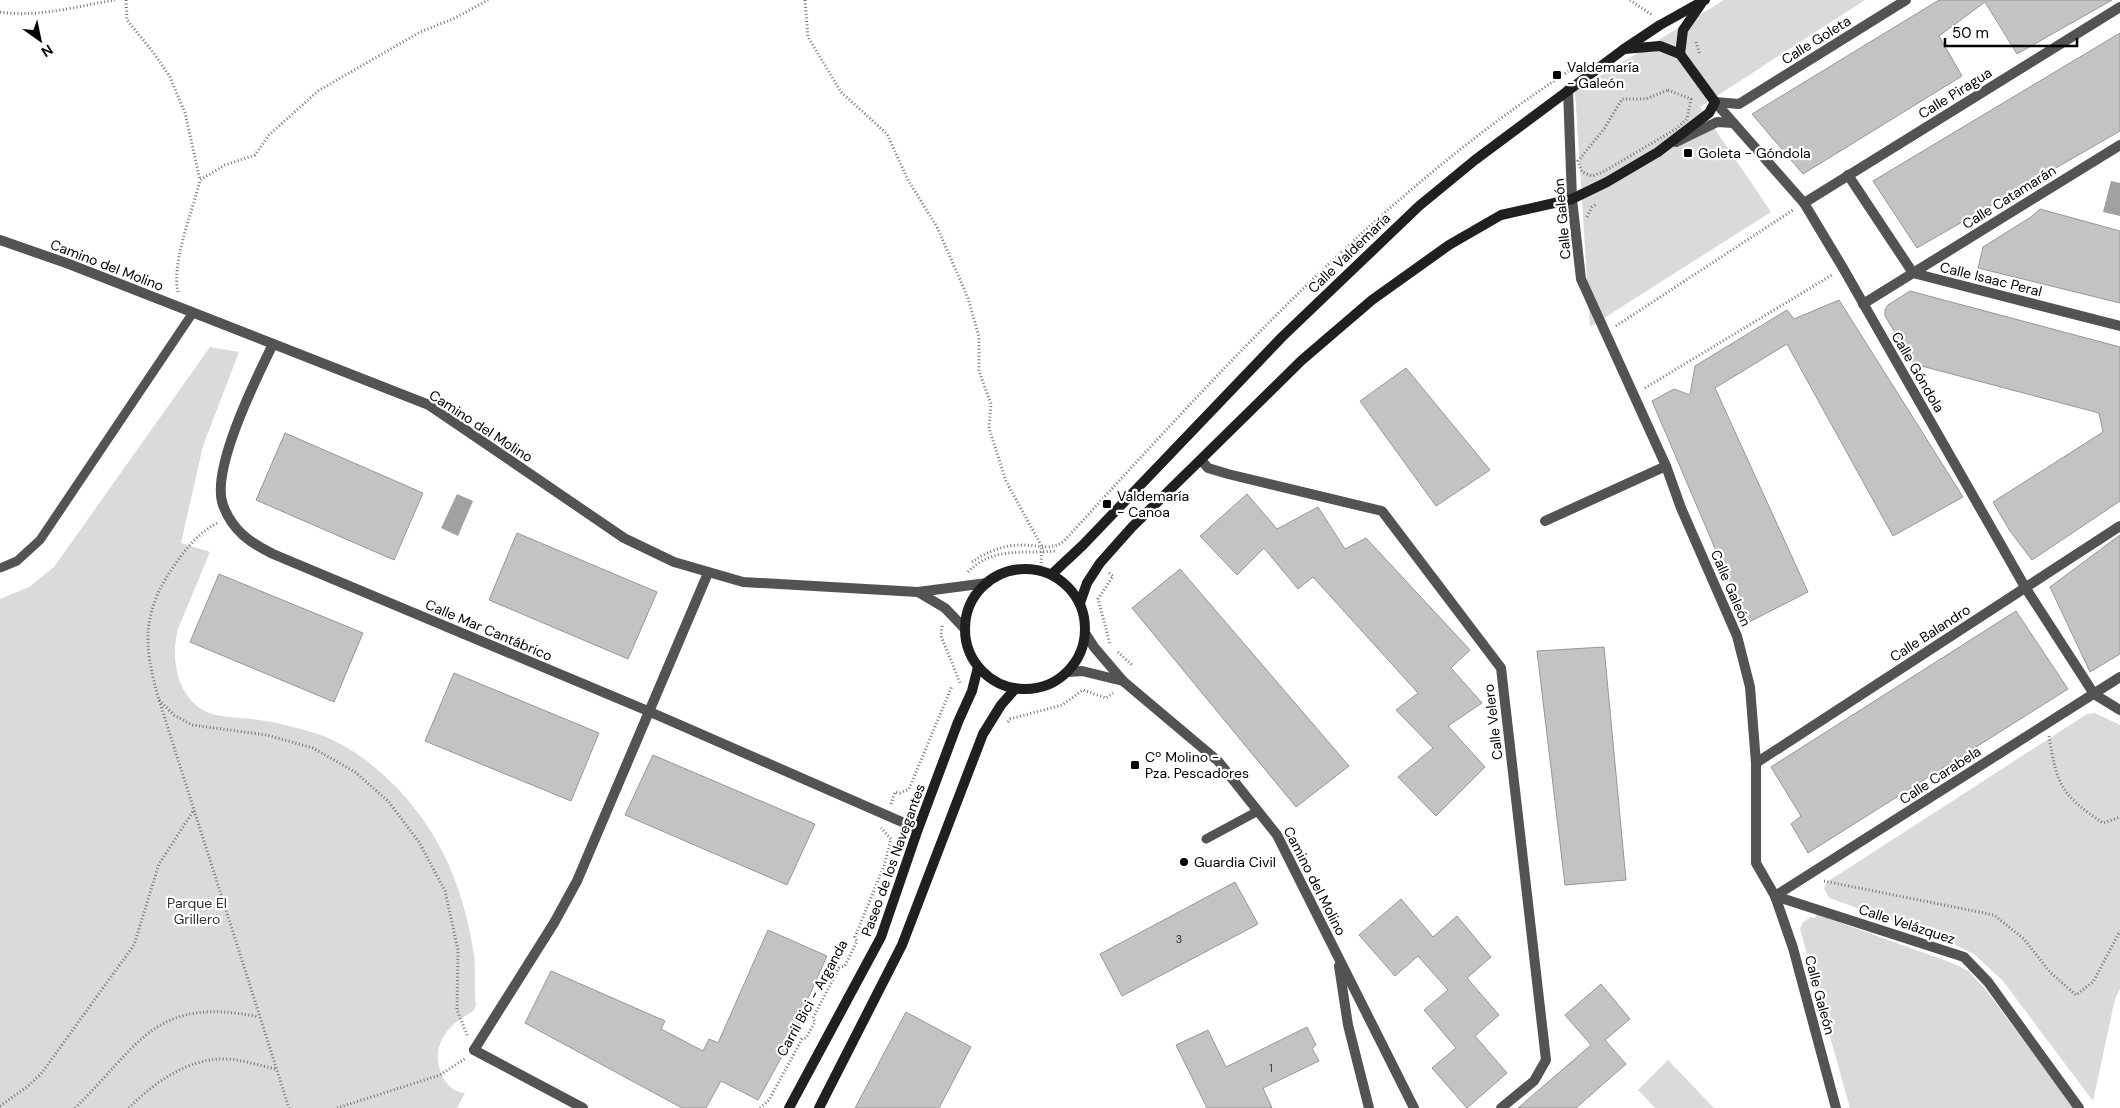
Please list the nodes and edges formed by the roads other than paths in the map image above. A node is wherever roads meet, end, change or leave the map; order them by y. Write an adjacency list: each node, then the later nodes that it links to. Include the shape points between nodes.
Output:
1 (1906, 0): 8 (street, Calle Goleta)
2 (1704, 1): 4 (main road, Calle Valdemaría); 5 (main road, via 1683,30)
3 (2120, 7): 12 (street, Calle Piragua)
4 (1624, 49): 5 (main road, via 1660,46); 6 (main road, Calle Valdemaría)
5 (1680, 54): 7 (main road, Calle Góndola)
6 (1568, 90): 13 (street, Calle Galeón); 27 (main road, Calle Valdemaría, via 1419,206 1348,272)
7 (1715, 102): 8 (street); 9 (street, Calle Góndola); 11 (main road, via 1710,113)
8 (1739, 104): 9 (street)
9 (1733, 122): 11 (street, via 1716,122); 14 (street, Calle Góndola)
10 (2120, 146): 16 (street, Calle Catamarán)
11 (1658, 152): 13 (main road)
12 (1848, 175): 14 (street, Calle Piragua); 16 (street)
13 (1572, 199): 21 (main road, via 1501,215 1449,245 1372,300 1302,360); 22 (street, Calle Galeón, via 1581,279)
14 (1804, 203): 17 (street, Calle Góndola)
15 (0, 240): 18 (street, Camino del Molino)
16 (1913, 273): 17 (street); 19 (street, Calle Isaac Peral)
17 (1863, 304): 29 (street, Calle Góndola)
18 (188, 312): 20 (street, Camino del Molino); 25 (lane, via 40,540 17,561)
19 (2120, 326)
20 (273, 344): 26 (street, Camino del Molino, via 429,405 624,538 674,562); 41 (street, Calle Mar Cantábrico, via 244,403 223,470 222,504 236,530 273,554)
21 (1201, 460): 31 (main road, via 1132,526 1100,563 1087,583); 53 (street, Calle Velero, via 1208,468 1228,474 1382,511 1501,668 1546,1060 1534,1080)
22 (1666, 466): 23 (street); 42 (street, Calle Galeón, via 1737,636 1750,687)
23 (1544, 520)
24 (2120, 526): 29 (street, Calle Balandro)
25 (0, 568)
26 (708, 573): 30 (street, Camino del Molino, via 743,582); 41 (street)
27 (1052, 574): 28 (main road, via 1020,569); 31 (main road)
28 (987, 583): 30 (street, Camino del Molino); 32 (main road, via 971,602)
29 (2025, 587): 39 (street, Calle Góndola); 42 (street, Calle Balandro)
30 (918, 592): 32 (street, Camino del Molino, via 945,608)
31 (1080, 603): 33 (main road)
32 (965, 629): 34 (main road, via 969,651)
33 (1085, 633): 35 (main road, via 1080,653); 37 (street, Camino del Molino)
34 (978, 667): 38 (main road, via 995,682); 44 (main road, Paseo de los Navegantes, via 972,691)
35 (1068, 672): 37 (street, Camino del Molino, via 1082,671); 38 (main road, via 1050,684)
36 (2120, 677): 39 (street, Calle Carabela)
37 (1123, 680): 43 (street, Camino del Molino, via 1218,761)
38 (1015, 689): 50 (main road, via 983,734 902,945)
39 (2094, 694): 40 (street, Calle Góndola); 46 (street, Calle Carabela)
40 (2120, 710)
41 (648, 711): 44 (street, Calle Mar Cantábrico); 48 (street, via 577,881 474,1050)
42 (1756, 763): 46 (street, Calle Galeón, via 1756,863)
43 (1258, 811): 45 (lane); 47 (street, Camino del Molino, via 1277,835)
44 (918, 829): 49 (main road, Paseo de los Navegantes, via 881,937)
45 (1206, 839)
46 (1776, 896): 54 (street, Calle Galeón); 55 (street, Calle Velázquez, via 1964,957 1988,982)
47 (1337, 955): 51 (street, via 1348,1025); 52 (street, Camino del Molino)
48 (583, 1108)
49 (789, 1108)
50 (819, 1108)
51 (1369, 1108)
52 (1414, 1108)
53 (1501, 1108)
54 (1836, 1108)
55 (2078, 1108)

